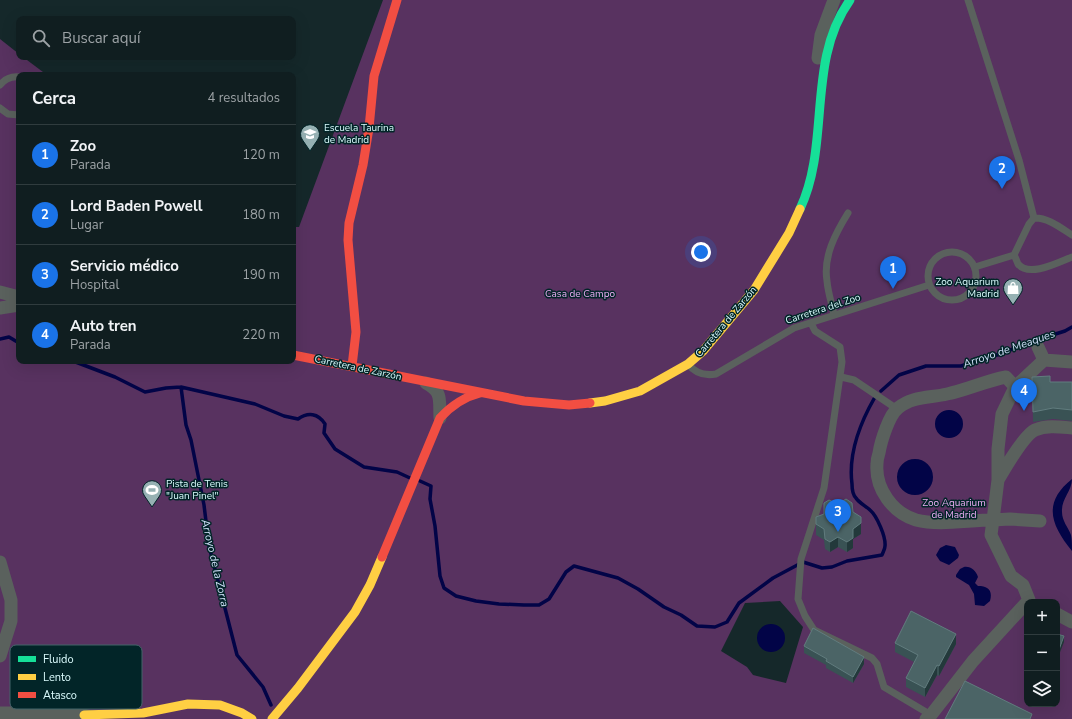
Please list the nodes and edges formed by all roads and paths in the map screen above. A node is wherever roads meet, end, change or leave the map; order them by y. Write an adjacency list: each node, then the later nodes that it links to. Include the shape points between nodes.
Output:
1 (397, 0): 28 (street, via 374,76 363,165 349,223 348,240 356,332)
2 (834, 0): 9 (street, Carretera de Zarzón, via 821,35 817,84)
3 (850, 0): 9 (street, Carretera de Zarzón, via 833,31 826,56)
4 (968, 0): 11 (lane, via 1019,160)
5 (16, 77): 6 (lane, via 6,79)
6 (0, 85)
7 (1, 112): 8 (lane)
8 (16, 116)
9 (818, 122): 27 (street, Carretera de Zarzón, via 812,177 789,233 754,290 703,351)
10 (848, 214): 21 (lane, via 835,235 827,262 826,281)
11 (1034, 218): 12 (lane, via 1048,221); 13 (lane)
12 (1072, 235)
13 (1014, 255): 14 (lane, via 1025,269 1034,270); 15 (lane)
14 (1072, 257)
15 (974, 267): 16 (lane, via 965,256 944,253 932,262 928,269); 16 (lane, via 975,283 967,296 960,300 944,300)
16 (928, 285): 21 (lane, Carretera del Zoo)
17 (0, 292): 18 (street)
18 (16, 296)
19 (16, 305): 20 (street)
20 (0, 308)
21 (834, 315): 22 (lane, Carretera del Zoo)
22 (811, 323): 27 (lane, Carretera del Zoo, via 786,332 716,374 698,373); 29 (lane, via 815,331 840,347)
23 (1038, 347): 25 (street)
24 (296, 356): 28 (street, Carretera de Zarzón)
25 (1044, 360): 26 (street); 32 (street)
26 (1072, 362)
27 (688, 364): 33 (street, Carretera de Zarzón, via 640,391 569,405 529,402)
28 (352, 366): 30 (street, Carretera de Zarzón)
29 (841, 377): 34 (lane, via 854,380); 48 (lane, via 824,488 802,559 798,599 814,630 872,658 877,664 884,687)
30 (422, 381): 31 (street, Carretera de Zarzón); 35 (street, Carretera de Zarzón, via 437,391)
31 (448, 387): 33 (street, Carretera de Zarzón); 35 (street, via 452,395)
32 (1015, 387): 34 (street, via 1006,377 947,394 912,400); 37 (street, via 1002,414)
33 (480, 393): 35 (street, via 464,398)
34 (897, 409): 38 (street, via 886,427 877,465 884,496 897,510 916,520)
35 (443, 415): 51 (street, via 370,585 355,612)
36 (1072, 428): 37 (street, via 1054,426 1034,430 1022,443)
37 (998, 480): 38 (street)
38 (993, 520): 39 (street); 41 (street, via 991,535 1011,576 1023,585)
39 (1040, 521)
40 (0, 562): 45 (street, via 11,600 10,621)
41 (1031, 599)
42 (1024, 609): 48 (street, via 973,661)
43 (1060, 616): 44 (street)
44 (1072, 622)
45 (0, 656)
46 (0, 713): 47 (street)
47 (84, 715): 49 (street); 50 (street, via 143,713 188,704 220,705)
48 (929, 717)
49 (99, 719)
50 (252, 719)
51 (272, 719)

